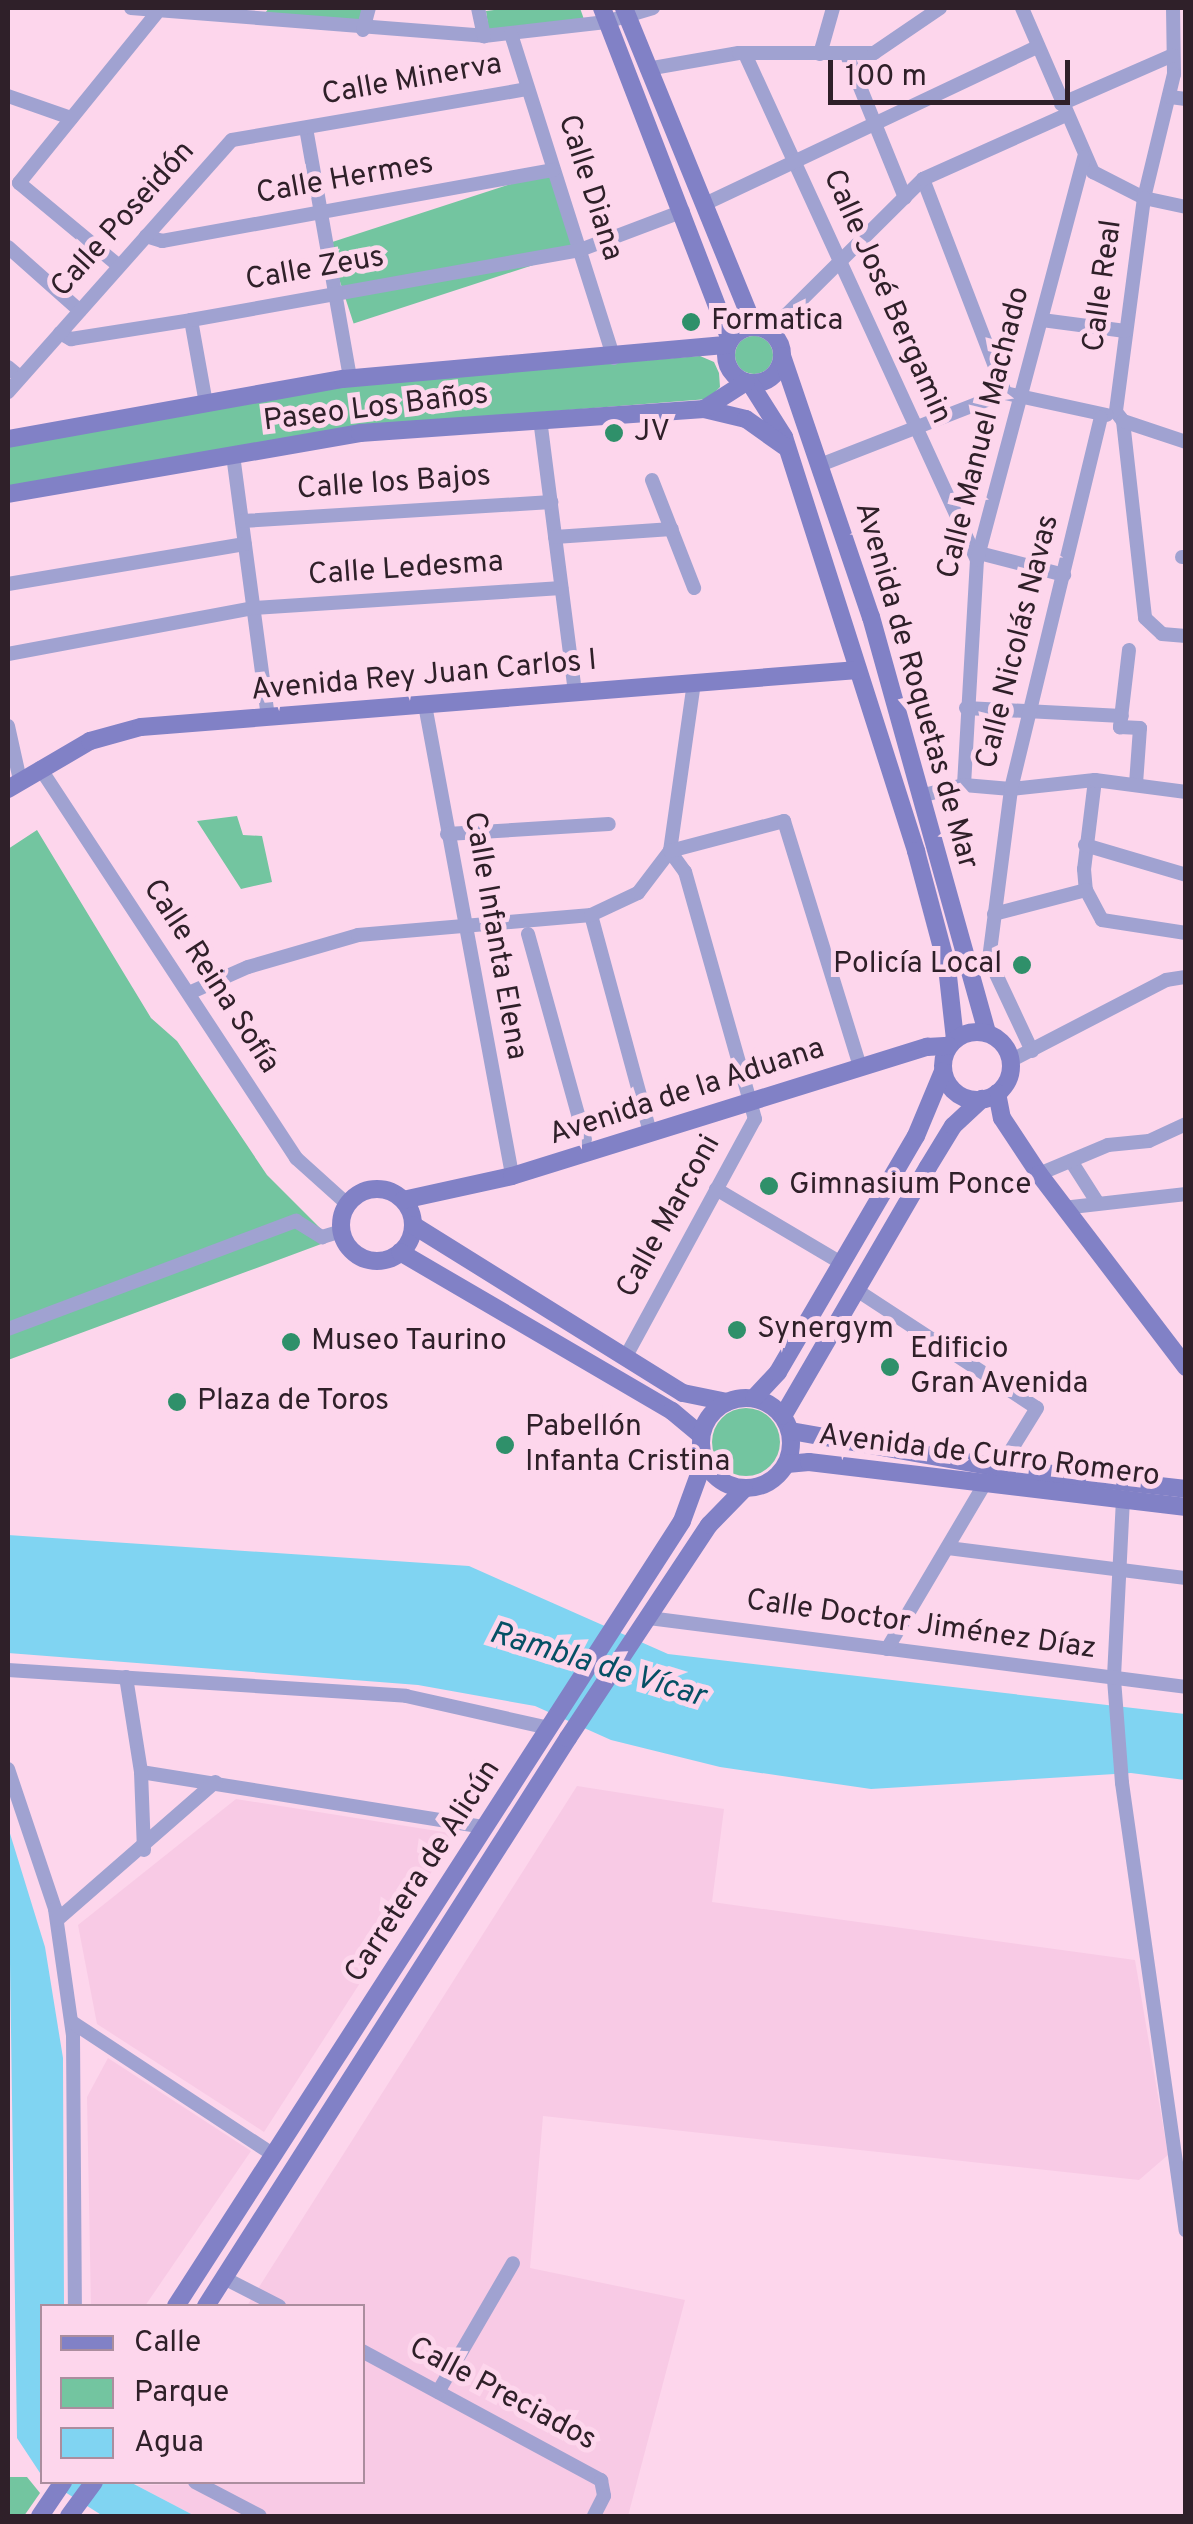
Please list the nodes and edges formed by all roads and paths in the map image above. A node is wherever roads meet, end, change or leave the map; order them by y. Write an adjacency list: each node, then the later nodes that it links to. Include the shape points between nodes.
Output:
1 (131, 8): 11 (street)
2 (269, 8): 13 (street)
3 (368, 8): 14 (street)
4 (478, 8): 16 (street)
5 (653, 8): 10 (street)
6 (833, 8): 19 (street)
7 (940, 8): 20 (street, via 874,53)
8 (1022, 8): 17 (street)
9 (1173, 8): 21 (street, Calle Real)
10 (626, 12): 12 (street); 22 (main road)
11 (156, 14): 13 (street); 28 (street)
12 (604, 15): 15 (street); 39 (main road)
13 (258, 22): 14 (street)
14 (363, 30): 16 (street)
15 (511, 34): 16 (street); 24 (street, Calle Diana)
16 (484, 36)
17 (1037, 46): 27 (street); 29 (street)
18 (745, 54): 19 (street); 22 (street); 32 (street, Calle José Bergamin)
19 (820, 54): 20 (street)
20 (847, 55): 29 (street)
21 (1173, 55): 23 (street, Calle Real); 27 (street)
22 (647, 69): 37 (main road)
23 (1180, 72): 26 (street, Calle Real)
24 (528, 89): 30 (street, Calle Minerva); 33 (street, Calle Diana)
25 (8, 96): 28 (street)
26 (1178, 98): 36 (street, Calle Real)
27 (1064, 109): 31 (street); 34 (street)
28 (71, 118): 45 (street, via 18,183)
29 (873, 120): 32 (street); 35 (street)
30 (306, 128): 40 (street); 41 (street, Calle Poseidón, via 232,140)
31 (1084, 157): 36 (street, via 1106,182); 49 (street, Calle Manuel Machado)
32 (796, 159): 37 (street); 44 (street, Calle José Bergamin)
33 (554, 170): 40 (street, Calle Hermes); 43 (street, Calle Diana)
34 (923, 179): 35 (street); 61 (street)
35 (905, 198): 44 (street)
36 (1144, 198): 38 (street); 51 (street, Calle Real)
37 (709, 202): 50 (main road)
38 (1186, 207)
39 (683, 211): 43 (street, Calle Zeus); 53 (main road)
40 (320, 212): 41 (street, Calle Hermes, via 162,241); 46 (street)
41 (146, 236): 45 (street, Calle Poseidón)
42 (8, 248): 47 (street)
43 (580, 250): 46 (street, Calle Zeus); 55 (street, Calle Diana)
44 (844, 260): 50 (street); 67 (street, Calle José Bergamin)
45 (119, 266): 47 (street, Calle Poseidón)
46 (335, 294): 48 (street, Calle Zeus); 58 (street)
47 (80, 311): 52 (street, Calle Poseidón)
48 (191, 320): 52 (street, Calle Zeus, via 71,339); 63 (street)
49 (1042, 320): 51 (street); 62 (street, Calle Manuel Machado)
50 (762, 329): 53 (main road); 54 (main road)
51 (1125, 331): 65 (street, Calle Real)
52 (60, 332): 57 (street, Calle Poseidón)
53 (728, 342): 55 (main road, Paseo Los Baños); 59 (main road, via 727,366)
54 (782, 356): 59 (main road, via 769,379); 72 (main road, Avenida de Roquetas de Mar)
55 (614, 358): 58 (main road, Paseo Los Baños)
56 (8, 367): 57 (street)
57 (20, 378): 60 (street, Calle Poseidón)
58 (350, 378): 63 (main road, Paseo Los Baños)
59 (748, 382): 64 (main road, Paseo Los Baños); 70 (main road, Avenida de Roquetas de Mar, via 767,401)
60 (8, 392)
61 (1005, 393): 62 (street); 67 (street)
62 (1022, 396): 65 (street); 80 (street, Calle Manuel Machado)
63 (206, 403): 68 (main road, Paseo Los Baños)
64 (704, 409): 66 (main road, Paseo Los Baños); 70 (main road, via 746,419)
65 (1113, 417): 69 (street); 81 (street, Calle Nicolás Navas); 86 (street, Calle Real, via 1138,524 1146,618 1162,634)
66 (540, 419): 71 (main road, Paseo Los Baños, via 360,432); 75 (street)
67 (915, 431): 72 (street); 80 (street, Calle José Bergamin)
68 (8, 439)
69 (1186, 442)
70 (788, 450): 89 (main road, Avenida de Roquetas de Mar)
71 (233, 455): 74 (main road, Paseo Los Baños); 76 (street)
72 (820, 465): 105 (main road, Avenida de Roquetas de Mar)
73 (652, 480): 77 (street)
74 (8, 494)
75 (550, 502): 76 (street, Calle los Bajos); 78 (street)
76 (242, 521): 79 (street)
77 (672, 529): 78 (street); 84 (street)
78 (555, 538): 83 (street)
79 (245, 544): 82 (street); 85 (street)
80 (978, 557): 81 (street); 93 (street, Calle Manuel Machado)
81 (1064, 575): 94 (street, Calle Nicolás Navas)
82 (8, 584)
83 (561, 588): 85 (street, Calle Ledesma); 91 (street)
84 (694, 588)
85 (253, 608): 88 (street, Calle Ledesma); 96 (street)
86 (1186, 636)
87 (1129, 650): 95 (street)
88 (8, 654)
89 (858, 670): 90 (main road, Avenida Rey Juan Carlos I); 122 (main road, Avenida de Roquetas de Mar, via 944,953)
90 (694, 683): 91 (main road, Avenida Rey Juan Carlos I); 109 (street)
91 (574, 692): 92 (main road, Avenida Rey Juan Carlos I)
92 (425, 704): 96 (main road, Avenida Rey Juan Carlos I); 107 (street, Calle Infanta Elena)
93 (966, 708): 94 (street); 102 (street, Calle Manuel Machado)
94 (1034, 708): 95 (street); 103 (street, Calle Nicolás Navas)
95 (1122, 716): 101 (street, via 1120,728 1140,728)
96 (268, 717): 98 (main road, Avenida Rey Juan Carlos I, via 140,727 90,741)
97 (8, 726): 100 (street)
98 (40, 768): 100 (main road, Avenida Rey Juan Carlos I); 120 (street, Calle Reina Sofía)
99 (1095, 780): 101 (street); 103 (street); 108 (street)
100 (14, 784)
101 (1136, 784): 104 (street)
102 (964, 785): 103 (street); 105 (street)
103 (1011, 788): 112 (street, Calle Nicolás Navas)
104 (1186, 792)
105 (920, 796): 121 (main road, Avenida de Roquetas de Mar)
106 (608, 824): 107 (street)
107 (447, 834): 114 (street, Calle Infanta Elena)
108 (1084, 845): 110 (street); 111 (street)
109 (670, 851): 113 (street, via 638,892); 125 (street, via 784,821); 128 (street, via 685,872)
110 (1186, 875)
111 (1086, 890): 112 (street); 116 (street, via 1102,920)
112 (994, 914): 123 (street, Calle Nicolás Navas, via 989,960)
113 (591, 915): 114 (street); 130 (street)
114 (463, 924): 120 (street, via 358,935 248,967); 134 (street, Calle Infanta Elena)
115 (528, 934): 131 (street)
116 (1186, 934)
117 (1186, 977): 118 (street)
118 (1166, 980): 119 (street); 123 (street)
119 (1186, 990)
120 (190, 993): 140 (street, Calle Reina Sofía, via 296,1158)
121 (987, 1033): 122 (main road); 124 (main road, via 1003,1044)
122 (952, 1043): 125 (main road, Avenida de la Aduana); 126 (main road)
123 (1032, 1052): 124 (street)
124 (1010, 1061): 127 (main road)
125 (860, 1067): 128 (main road, Avenida de la Aduana)
126 (943, 1071): 127 (main road, via 953,1090); 145 (main road, via 916,1136)
127 (990, 1096): 133 (main road); 146 (main road, via 954,1126)
128 (749, 1101): 130 (main road, Avenida de la Aduana); 135 (street, Calle Marconi, via 754,1119)
129 (1186, 1124): 132 (street)
130 (650, 1132): 134 (main road, Avenida de la Aduana)
131 (584, 1139)
132 (1071, 1161): 133 (street); 139 (street)
133 (1039, 1174): 141 (main road)
134 (512, 1176): 137 (main road, Avenida de la Aduana)
135 (716, 1189): 145 (street); 148 (street, Calle Marconi)
136 (1186, 1194): 139 (street)
137 (442, 1196): 138 (main road, Avenida de la Aduana); 142 (main road, Avenida de la Aduana)
138 (403, 1200): 140 (main road, via 374,1189); 142 (main road)
139 (1097, 1202): 141 (street)
140 (347, 1204): 143 (main road)
141 (1063, 1208): 149 (main road)
142 (412, 1222): 144 (main road); 148 (main road)
143 (342, 1230): 144 (main road, via 352,1251 367,1259); 147 (street, via 322,1236 296,1220)
144 (400, 1252): 153 (main road, via 663,1406)
145 (842, 1263): 150 (main road, via 778,1372)
146 (855, 1289): 152 (main road); 156 (street, via 1037,1408)
147 (8, 1329)
148 (625, 1358): 151 (main road, via 683,1393)
149 (1186, 1367)
150 (754, 1398): 151 (main road); 152 (main road)
151 (727, 1402): 153 (main road)
152 (787, 1424): 155 (main road); 156 (main road, Avenida de Curro Romero)
153 (701, 1435): 154 (main road)
154 (704, 1461): 159 (main road, via 714,1475); 171 (main road, Carretera de Alicún, via 688,1512)
155 (787, 1464): 157 (main road, Avenida de Curro Romero); 159 (main road, via 769,1483)
156 (1000, 1468): 158 (main road, Avenida de Curro Romero)
157 (986, 1483): 160 (main road, Avenida de Curro Romero); 162 (street)
158 (1186, 1488)
159 (744, 1489): 165 (main road, Carretera de Alicún, via 709,1525)
160 (1122, 1499): 161 (main road, Avenida de Curro Romero); 163 (street)
161 (1186, 1507)
162 (948, 1548): 163 (street); 166 (street)
163 (1118, 1569): 164 (street); 169 (street)
164 (1186, 1578)
165 (646, 1622): 166 (street, Calle Doctor Jiménez Díaz); 182 (main road, Carretera de Alicún)
166 (886, 1649): 169 (street, Calle Doctor Jiménez Díaz)
167 (8, 1670): 168 (street)
168 (126, 1678): 171 (street, via 406,1696); 173 (street)
169 (1114, 1686): 170 (street, Calle Doctor Jiménez Díaz); 180 (street)
170 (1186, 1688)
171 (550, 1728): 175 (main road, Carretera de Alicún)
172 (8, 1770): 177 (street)
173 (141, 1772): 174 (street); 176 (street)
174 (215, 1782): 175 (street); 176 (street)
175 (486, 1827): 179 (main road, Carretera de Alicún)
176 (144, 1850): 177 (street)
177 (56, 1920): 178 (street)
178 (72, 2022): 179 (street); 183 (street)
179 (274, 2154): 184 (main road, Carretera de Alicún)
180 (1186, 2230)
181 (513, 2263): 188 (street)
182 (224, 2278): 185 (main road, Carretera de Alicún); 186 (street)
183 (75, 2304)
184 (177, 2304)
185 (207, 2304)
186 (275, 2304)
187 (365, 2353): 188 (street, Calle Preciados)
188 (438, 2392): 195 (street, Calle Preciados, via 601,2480 604,2496)
189 (93, 2484): 192 (main road)
190 (199, 2484): 194 (street)
191 (58, 2489): 193 (main road)
192 (78, 2513)
193 (40, 2516)
194 (260, 2516)
195 (594, 2516)

